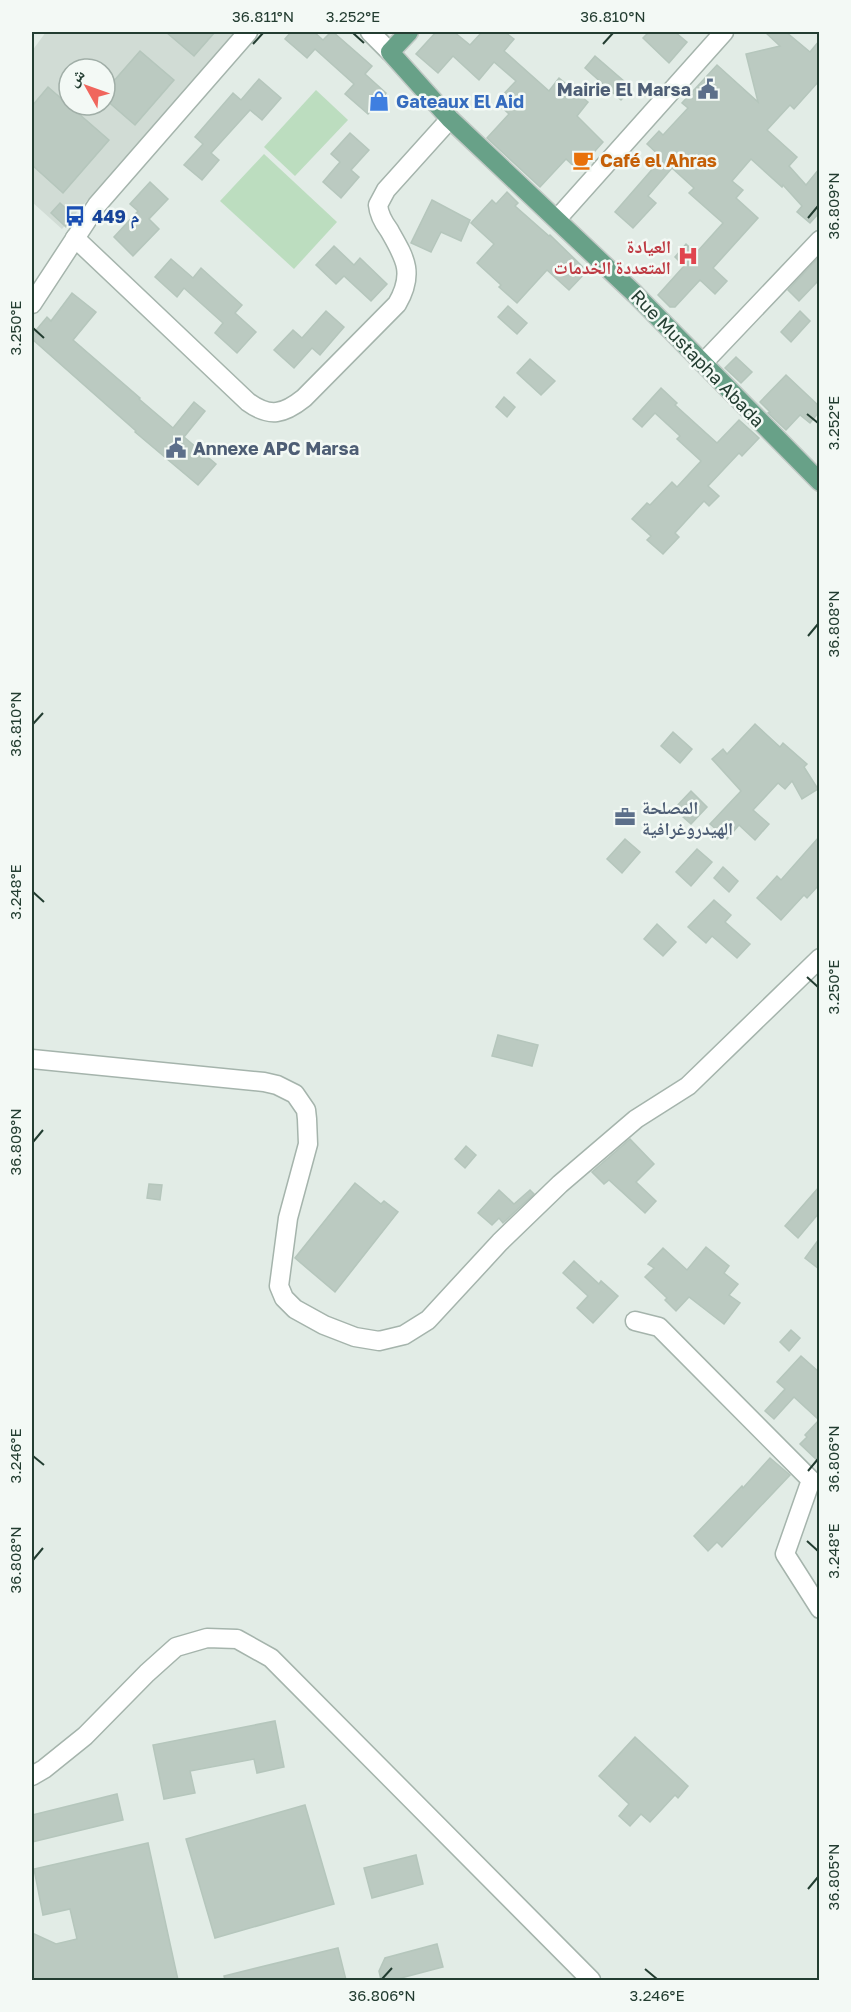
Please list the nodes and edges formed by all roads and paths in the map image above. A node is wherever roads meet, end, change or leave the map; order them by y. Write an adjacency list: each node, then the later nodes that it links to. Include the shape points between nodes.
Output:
1 (248, 32): 8 (street, via 97,205)
2 (370, 32): 5 (street, Rue Mustapha Abada)
3 (409, 32): 5 (main road)
4 (724, 32): 7 (street)
5 (390, 52): 6 (main road, Rue Mustapha Abada)
6 (450, 119): 7 (main road, Rue Mustapha Abada); 8 (street, via 386,190 378,205 404,255 403,294 303,398 283,411 264,412 248,402)
7 (557, 219): 11 (main road, Rue Mustapha Abada)
8 (75, 238): 10 (street)
9 (819, 240): 11 (street)
10 (32, 304)
11 (703, 363): 12 (main road, Rue Mustapha Abada)
12 (819, 482)
13 (819, 958): 14 (street, via 688,1086 636,1119 560,1184 428,1320 404,1335 379,1341 324,1325 295,1309 279,1286 288,1218 308,1144 306,1110 295,1094 264,1082)
14 (32, 1059)
15 (635, 1321): 16 (street, via 659,1327 811,1480 785,1554)
16 (819, 1609)
17 (32, 1776): 18 (street, via 85,1736 176,1647 207,1638 237,1639 271,1658)
18 (591, 1980)

